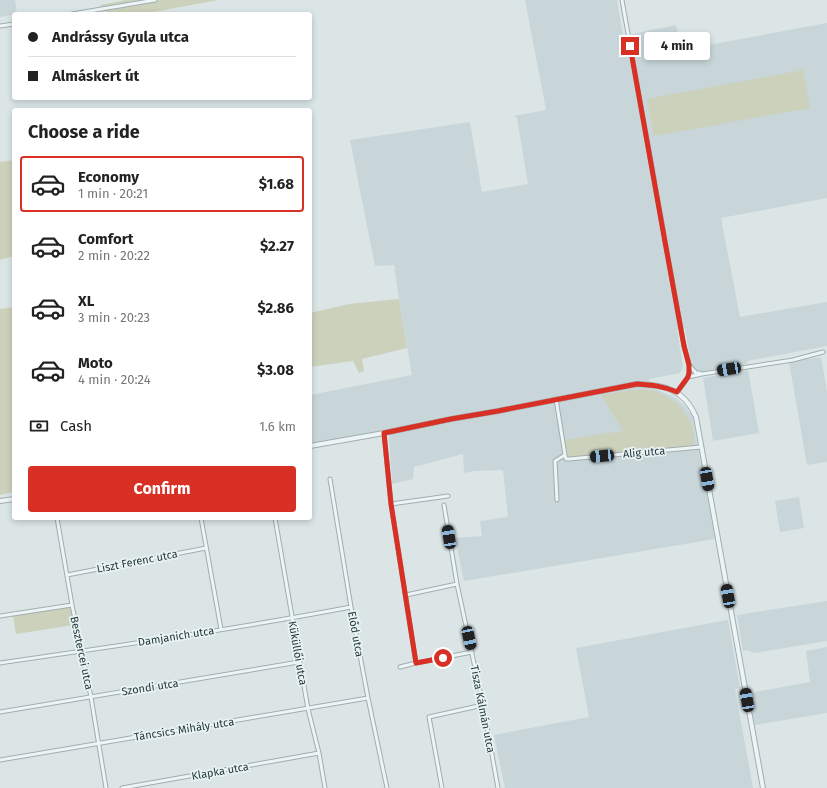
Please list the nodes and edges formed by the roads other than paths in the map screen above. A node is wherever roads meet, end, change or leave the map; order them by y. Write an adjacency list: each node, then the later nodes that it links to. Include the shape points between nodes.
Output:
1 (155, 0): 3 (street)
2 (622, 0): 7 (street)
3 (84, 12)
4 (12, 24): 5 (street)
5 (0, 26)
6 (823, 352): 8 (street, via 792,360)
7 (689, 365): 8 (street, via 696,373); 9 (street)
8 (702, 374): 9 (street)
9 (688, 377): 10 (street)
10 (677, 392): 11 (street, via 653,385 637,384); 14 (street, via 690,406 696,418)
11 (556, 399): 12 (street); 15 (street)
12 (384, 433): 13 (street); 21 (street)
13 (312, 446)
14 (701, 447): 15 (street, Alig utca, via 569,459 566,459); 55 (street)
15 (565, 455): 19 (street, via 555,461)
16 (330, 479): 31 (street, Előd utca)
17 (448, 496): 21 (street)
18 (12, 499): 20 (street)
19 (557, 500)
20 (0, 501)
21 (391, 504): 29 (street)
22 (444, 506): 28 (street, Tisza Kálmán utca)
23 (57, 520): 27 (street, Besztercei utca)
24 (201, 520): 26 (street)
25 (275, 520): 33 (street, Küküllői utca)
26 (206, 548): 27 (street, Liszt Ferenc utca); 34 (street)
27 (67, 575): 30 (street, Besztercei utca)
28 (457, 584): 29 (street); 36 (street, Tisza Kálmán utca)
29 (406, 595): 39 (street)
30 (72, 605): 32 (street); 35 (street, Besztercei utca)
31 (351, 606): 33 (street, Damjanich utca); 42 (street, Előd utca)
32 (0, 616)
33 (292, 618): 34 (street, Damjanich utca); 37 (street, Küküllői utca)
34 (221, 629): 35 (street, Damjanich utca)
35 (81, 651): 38 (street, Damjanich utca); 41 (street, Besztercei utca)
36 (472, 652): 39 (street); 43 (street, Tisza Kálmán utca)
37 (299, 662): 41 (street, Szondi utca); 44 (street, Küküllői utca)
38 (0, 663)
39 (416, 663): 40 (street)
40 (400, 667)
41 (91, 697): 45 (street, Szondi utca); 46 (street, Besztercei utca)
42 (368, 698): 44 (street, Táncsics Mihály utca); 52 (street, Előd utca)
43 (483, 705): 53 (street, via 429,717); 54 (street, Tisza Kálmán utca)
44 (308, 709): 46 (street, Táncsics Mihály utca); 47 (street, Küküllői utca)
45 (0, 712)
46 (98, 743): 48 (street, Táncsics Mihály utca); 49 (street, Besztercei utca)
47 (319, 754): 50 (street, Klapka utca); 51 (street, Küküllői utca)
48 (0, 760)
49 (106, 788)
50 (122, 788)
51 (325, 788)
52 (387, 788)
53 (442, 788)
54 (498, 788)
55 (763, 788)

